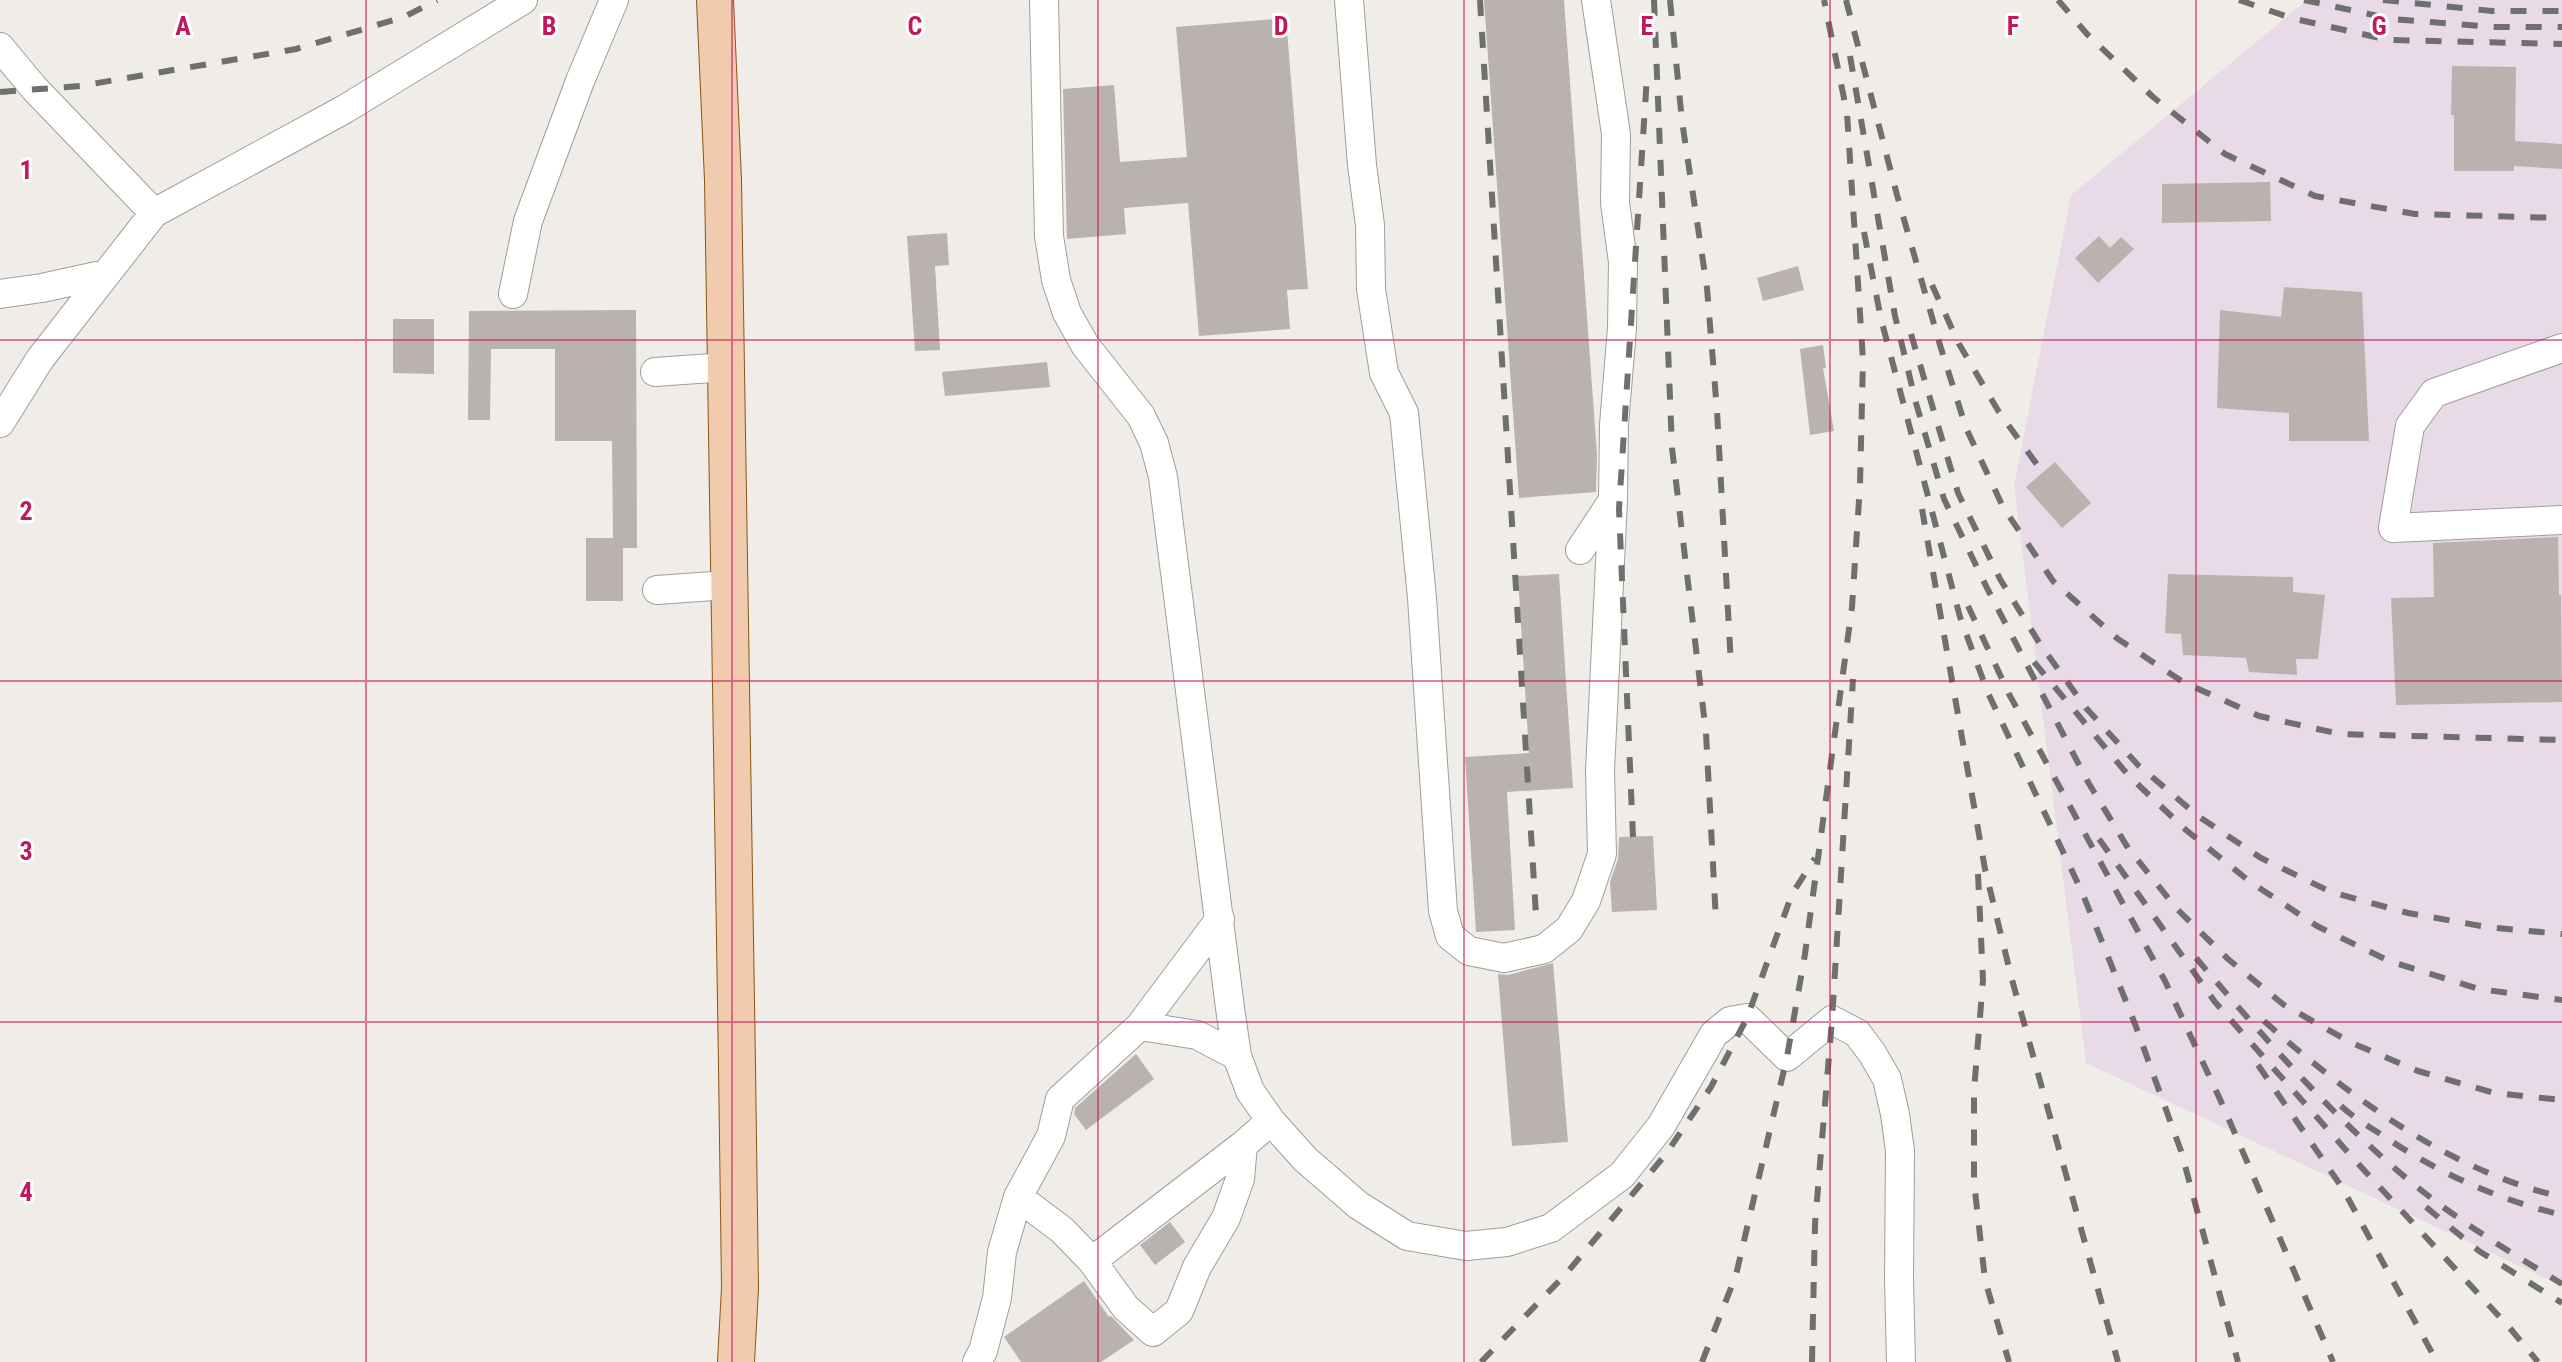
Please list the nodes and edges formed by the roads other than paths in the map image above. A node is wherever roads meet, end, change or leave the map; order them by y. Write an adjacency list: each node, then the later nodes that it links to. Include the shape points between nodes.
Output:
1 (523, 0): 8 (lane, via 345,109)
2 (614, 0): 11 (lane, via 528,221)
3 (715, 0): 13 (main road)
4 (1044, 0): 21 (lane, via 1049,236 1056,280 1085,345 1141,416 1163,477)
5 (1349, 0): 16 (lane, via 1371,289 1384,373 1404,413 1443,911 1450,936 1469,951 1504,958 1544,949 1569,929 1586,901 1602,854 1600,771)
6 (1596, 0): 16 (lane, via 1616,134 1615,203 1623,262)
7 (0, 47): 8 (lane)
8 (154, 213): 9 (lane)
9 (106, 274): 10 (lane); 15 (lane, via 40,359)
10 (0, 294)
11 (513, 294)
12 (2562, 348): 17 (lane, via 2434,393 2410,426 2393,528)
13 (726, 367): 14 (lane); 19 (main road)
14 (655, 372)
15 (0, 423)
16 (1613, 500): 18 (lane)
17 (2562, 520)
18 (1580, 550)
19 (728, 585): 20 (lane); 29 (main road, via 740,1288)
20 (657, 590)
21 (1220, 919): 22 (lane); 23 (lane)
22 (1140, 1026): 23 (lane, via 1197,1035); 26 (lane, via 1060,1099 1051,1136)
23 (1237, 1056): 24 (lane, via 1250,1091)
24 (1271, 1121): 25 (lane); 30 (lane, via 1358,1205 1407,1236 1466,1246 1507,1242 1551,1228 1622,1175 1661,1126 1714,1034 1730,1021 1747,1018 1787,1057 1832,1020 1857,1033 1872,1053 1887,1079 1895,1114 1900,1151)
25 (1243, 1145): 27 (lane); 27 (lane, via 1240,1179 1226,1218 1179,1311 1153,1332 1126,1308)
26 (1018, 1197): 27 (lane); 28 (lane)
27 (1092, 1261)
28 (983, 1358)
29 (736, 1362)
30 (1901, 1362)

